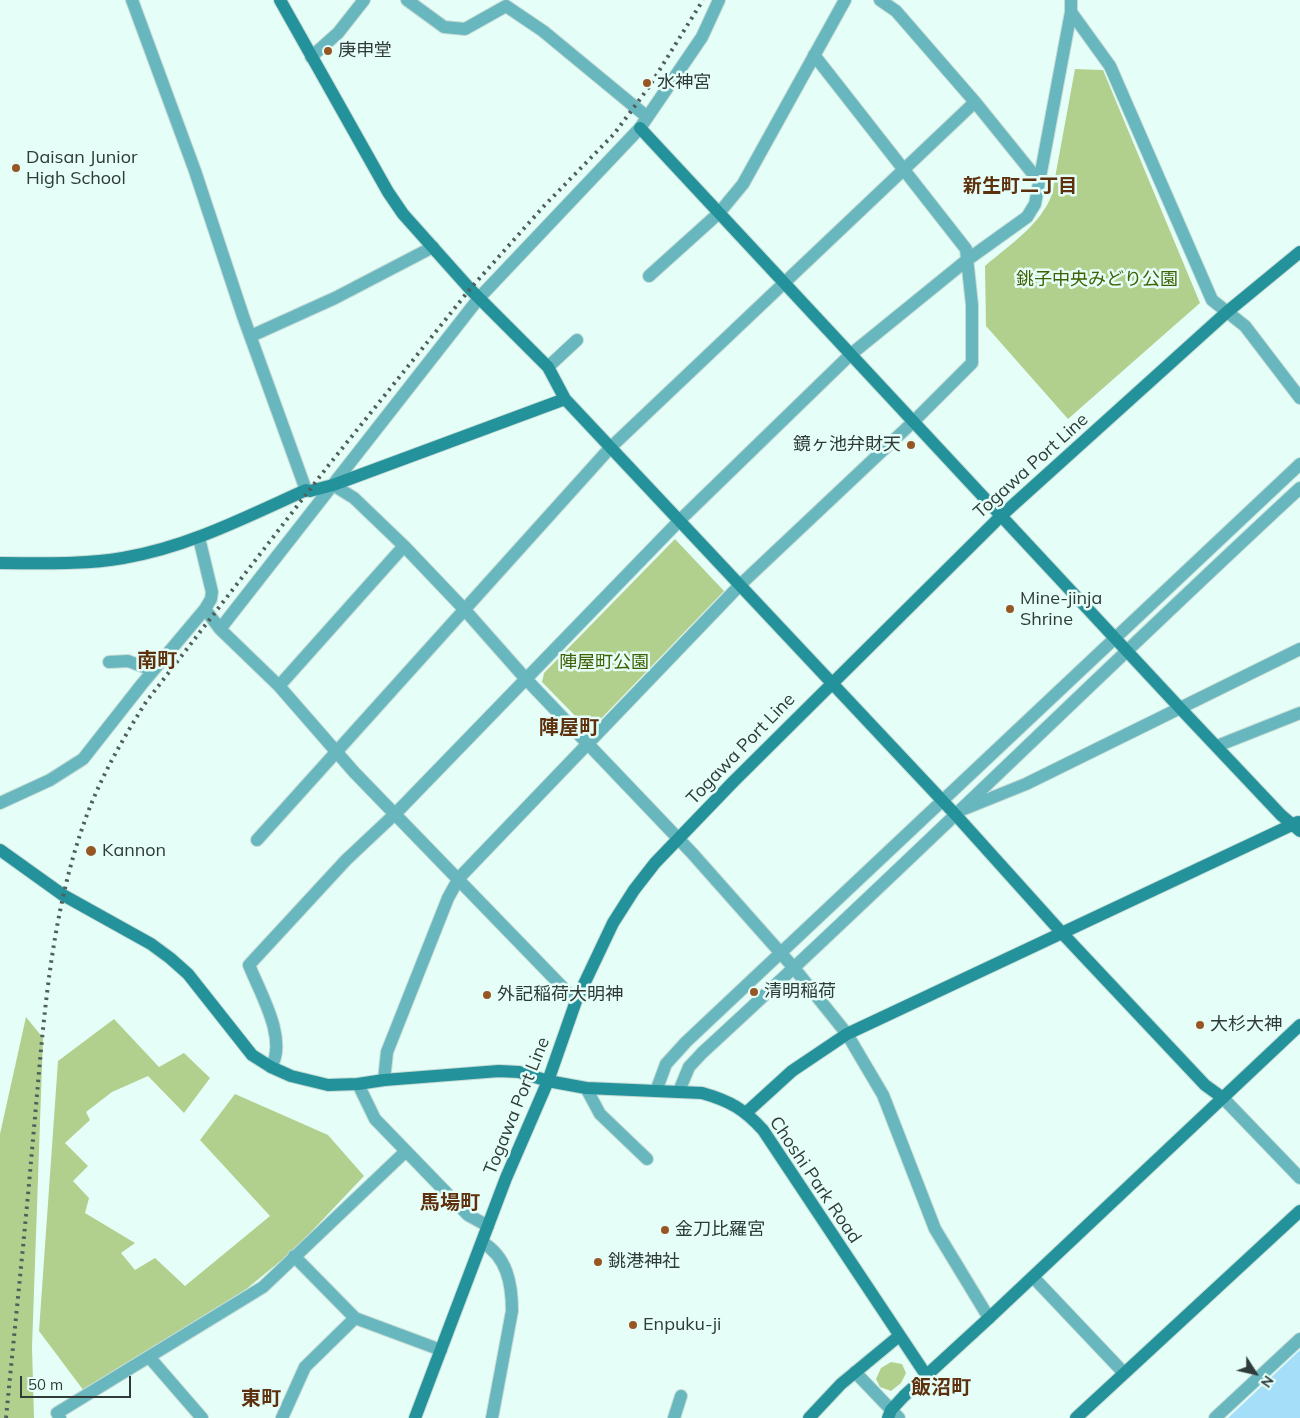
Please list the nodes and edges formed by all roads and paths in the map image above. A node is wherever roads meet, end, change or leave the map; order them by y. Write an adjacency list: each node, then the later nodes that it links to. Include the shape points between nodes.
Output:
1 (132, 0): 24 (street)
2 (280, 0): 10 (street)
3 (364, 0): 10 (street)
4 (407, 0): 12 (street, via 444,27 465,29 506,6 543,31)
5 (720, 0): 12 (street, via 702,37)
6 (844, 0): 9 (street)
7 (880, 0): 11 (street, via 896,11)
8 (1071, 6): 15 (street); 23 (street, via 1110,66 1212,300)
9 (814, 55): 14 (street); 16 (street, via 743,184)
10 (312, 57): 17 (street, via 388,192)
11 (975, 102): 14 (street); 15 (street)
12 (646, 116): 13 (street)
13 (640, 128): 16 (street); 22 (street)
14 (905, 168): 19 (street, via 966,248); 21 (street)
15 (1038, 180): 19 (street, via 1035,204 1027,217)
16 (718, 213): 20 (street); 21 (street)
17 (433, 247): 22 (street); 24 (street, via 335,298)
18 (1300, 252): 23 (street, Togawa Port Line)
19 (967, 260): 26 (street); 30 (street, via 972,305 972,363)
20 (649, 276)
21 (784, 284): 26 (street); 31 (street)
22 (479, 298): 27 (street); 33 (street)
23 (1228, 312): 28 (street, via 1245,326); 36 (street, Togawa Port Line)
24 (251, 336): 35 (street)
25 (577, 340): 27 (street)
26 (850, 355): 30 (street); 37 (street)
27 (548, 367): 29 (street)
28 (1300, 398)
29 (564, 399): 31 (street); 33 (street)
30 (913, 422): 36 (street); 41 (street)
31 (610, 448): 37 (street); 43 (street)
32 (1300, 464): 45 (street)
33 (333, 484): 35 (street); 39 (street, via 354,498); 44 (street)
34 (1300, 488): 46 (street)
35 (306, 490): 38 (street)
36 (1002, 515): 45 (street); 51 (street, Togawa Port Line)
37 (679, 521): 41 (street); 50 (street)
38 (199, 538): 40 (street, via 123,558); 42 (street, via 212,592)
39 (404, 546): 43 (street); 52 (street)
40 (0, 563)
41 (740, 585): 51 (street); 55 (street)
42 (205, 609): 44 (street); 49 (street)
43 (464, 609): 50 (street); 57 (street)
44 (220, 630): 52 (street)
45 (1115, 637): 46 (street); 58 (street)
46 (1127, 649): 53 (street); 61 (street)
47 (1300, 649): 53 (street)
48 (108, 662): 49 (street, via 128,661)
49 (152, 670): 59 (street, via 83,759 50,780)
50 (525, 678): 55 (street); 60 (street)
51 (831, 682): 58 (street); 63 (street, Togawa Port Line)
52 (279, 686): 57 (street)
53 (1179, 707): 56 (street); 61 (street, via 1026,784)
54 (1300, 713): 56 (street)
55 (588, 744): 63 (street); 66 (street)
56 (1216, 746): 62 (street)
57 (335, 751): 60 (street); 64 (street)
58 (942, 800): 61 (street); 68 (street)
59 (0, 803)
60 (396, 813): 66 (street); 73 (street, via 346,860 249,966 278,1043)
61 (954, 813): 67 (street); 69 (street)
62 (1298, 825): 67 (street)
63 (678, 838): 68 (street); 70 (street, Togawa Port Line, via 634,890 613,923)
64 (257, 840)
65 (0, 850): 73 (street, Choshi Park Road, via 63,895 170,958 188,974 252,1055)
66 (458, 878): 70 (street); 74 (street, via 387,1052)
67 (1062, 933): 72 (street); 80 (street, via 1205,1085)
68 (781, 953): 69 (street); 78 (street, via 674,1054 663,1070)
69 (794, 968): 72 (street); 79 (street, via 695,1060 682,1079)
70 (576, 1001): 75 (street, Togawa Port Line)
71 (1300, 1025): 80 (street)
72 (847, 1034): 81 (street, via 792,1071); 91 (street, via 883,1095 936,1230)
73 (271, 1067): 76 (street, Choshi Park Road, via 308,1082)
74 (384, 1080): 75 (street, Choshi Park Road, via 500,1071 519,1072); 76 (street, Choshi Park Road)
75 (548, 1081): 77 (street, Choshi Park Road); 86 (street, Togawa Port Line)
76 (358, 1084): 82 (street, via 375,1119)
77 (586, 1088): 78 (street, Choshi Park Road); 83 (street, via 600,1114)
78 (656, 1090): 79 (street, Choshi Park Road)
79 (679, 1091): 81 (street, Choshi Park Road, via 702,1093)
80 (1223, 1098): 84 (street); 89 (street)
81 (747, 1112): 92 (street, Choshi Park Road, via 763,1130)
82 (405, 1152): 86 (street, via 468,1215); 88 (street)
83 (647, 1159)
84 (1300, 1178)
85 (1300, 1211): 97 (street)
86 (488, 1226): 87 (street, Togawa Port Line)
87 (482, 1242): 94 (street, Togawa Port Line); 105 (street, via 501,1256 512,1296)
88 (294, 1256): 90 (street); 95 (street, via 263,1287)
89 (1033, 1277): 91 (street); 97 (street)
90 (355, 1318): 94 (street); 103 (street, via 305,1367)
91 (989, 1318): 98 (street)
92 (899, 1336): 96 (street); 98 (street, Choshi Park Road)
93 (1300, 1339): 109 (street)
94 (441, 1350): 104 (street, Togawa Port Line)
95 (150, 1358): 101 (street, via 58,1413); 102 (street)
96 (855, 1372): 100 (street); 107 (street)
97 (1124, 1373): 108 (street)
98 (926, 1375): 100 (street)
99 (681, 1396): 106 (street)
100 (893, 1415)
101 (60, 1418)
102 (202, 1418)
103 (282, 1418)
104 (415, 1418)
105 (492, 1418)
106 (674, 1418)
107 (809, 1418)
108 (1076, 1418)
109 (1215, 1418)

